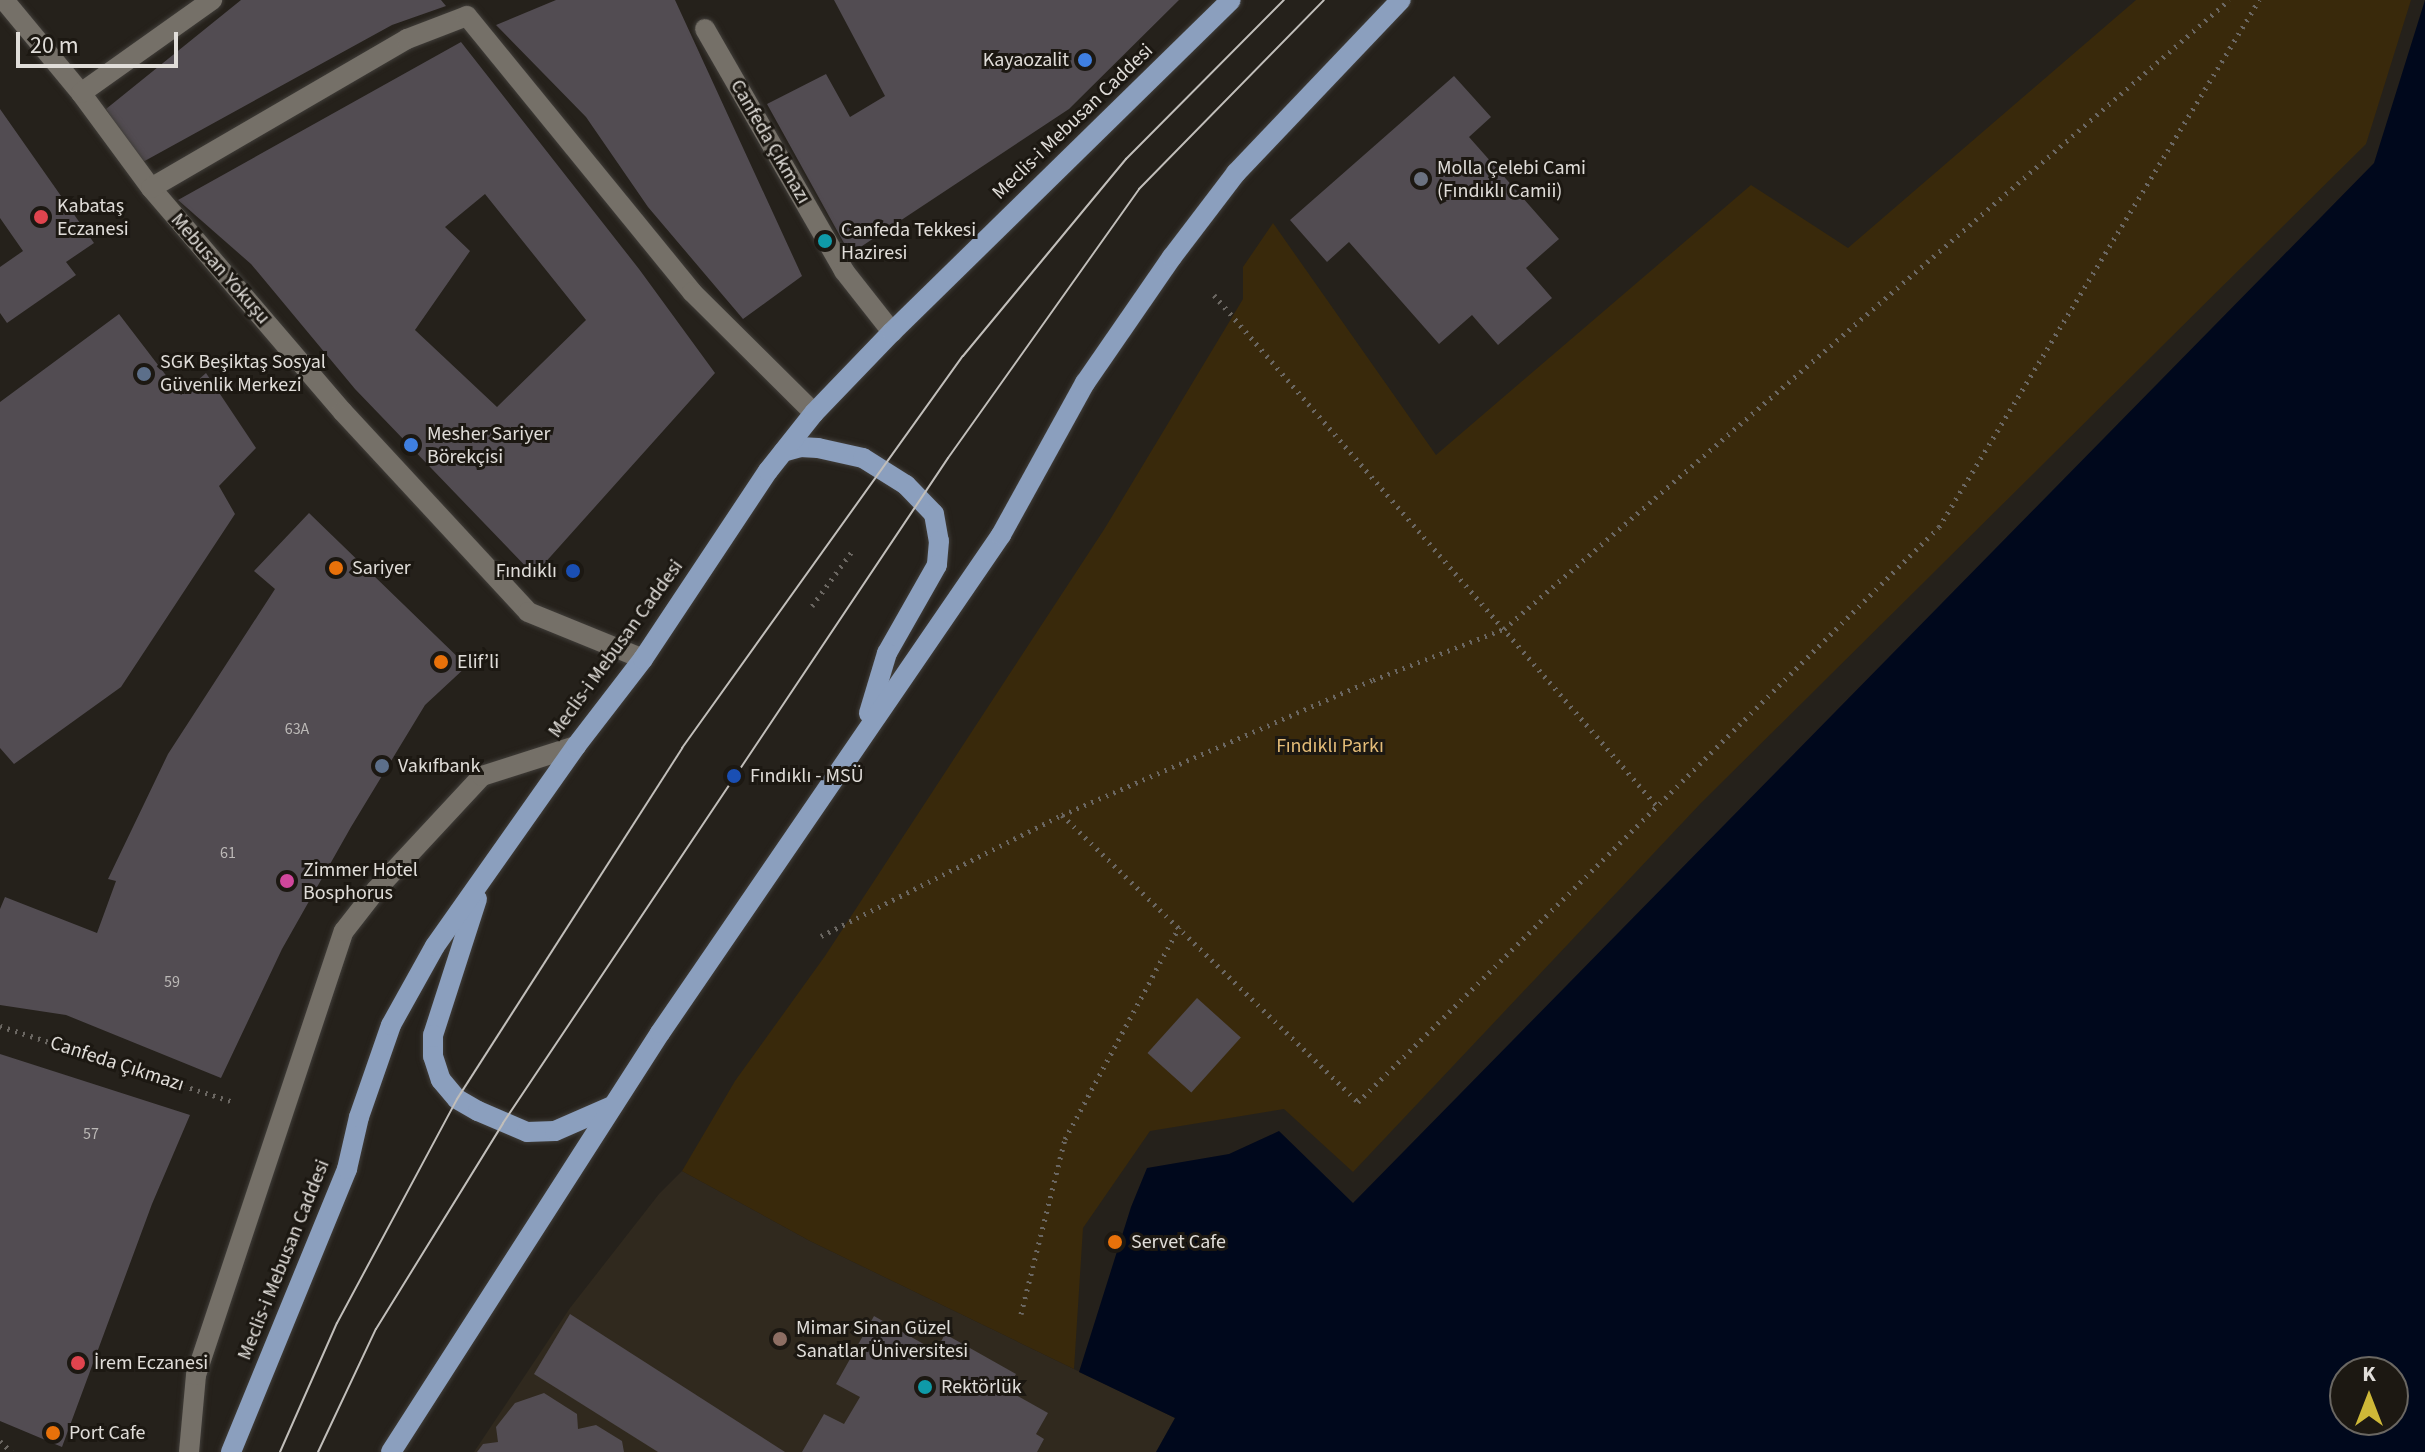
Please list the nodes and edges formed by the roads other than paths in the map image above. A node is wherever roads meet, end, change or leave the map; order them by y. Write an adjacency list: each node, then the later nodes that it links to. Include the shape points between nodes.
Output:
1 (4, 0): 6 (street, Mebusan Yokuşu)
2 (212, 0): 6 (street)
3 (1231, 0): 8 (main road, Meclis-i Mebusan Caddesi)
4 (1401, 0): 12 (main road, via 1236,173 1172,257 1085,383 1009,522)
5 (705, 29): 8 (street, Canfeda Çıkmazı, via 844,271)
6 (81, 93): 7 (street, Mebusan Yokuşu)
7 (151, 188): 9 (street, via 407,39 467,16 692,292); 11 (street, Mebusan Yokuşu, via 343,412 528,612)
8 (892, 332): 9 (main road, Meclis-i Mebusan Caddesi)
9 (814, 413): 10 (main road, Meclis-i Mebusan Caddesi)
10 (783, 452): 11 (main road, Meclis-i Mebusan Caddesi); 12 (main road, via 818,448 863,458 906,485 934,514 937,565 887,653)
11 (643, 659): 13 (main road, Meclis-i Mebusan Caddesi)
12 (863, 733): 15 (main road)
13 (576, 746): 14 (main road, Meclis-i Mebusan Caddesi); 16 (street, via 482,776 344,931 196,1375)
14 (483, 880): 15 (main road, via 433,1035 441,1080 467,1105 527,1132 555,1131); 17 (main road, Meclis-i Mebusan Caddesi, via 411,984 391,1025 347,1169)
15 (611, 1107): 18 (main road)
16 (189, 1452)
17 (231, 1452)
18 (391, 1452)

